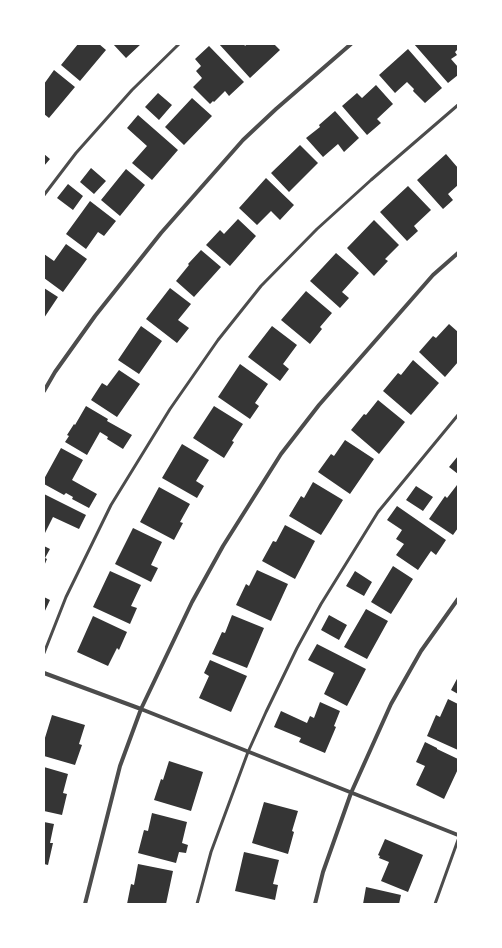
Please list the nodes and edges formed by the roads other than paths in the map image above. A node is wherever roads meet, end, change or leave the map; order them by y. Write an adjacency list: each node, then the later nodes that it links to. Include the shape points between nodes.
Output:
1 (179, 44): 4 (lane, via 132,90 76,153)
2 (351, 44): 6 (street, via 243,140 156,239 95,316)
3 (458, 105): 9 (lane, via 316,230 261,286 218,340 170,409 111,505 66,597)
4 (44, 195)
5 (458, 253): 11 (street, via 433,275 319,405 281,454 223,546 192,602)
6 (44, 391)
7 (458, 415): 12 (lane, via 378,512 354,549 297,648)
8 (458, 599): 13 (street, via 421,651 391,704)
9 (44, 653)
10 (44, 673): 11 (street)
11 (141, 709): 12 (street); 16 (street, via 120,766)
12 (248, 752): 13 (street); 17 (lane, via 211,852)
13 (351, 793): 14 (street); 18 (street, via 323,872)
14 (458, 835)
15 (458, 840): 19 (lane)
16 (84, 904)
17 (197, 904)
18 (315, 904)
19 (435, 904)

